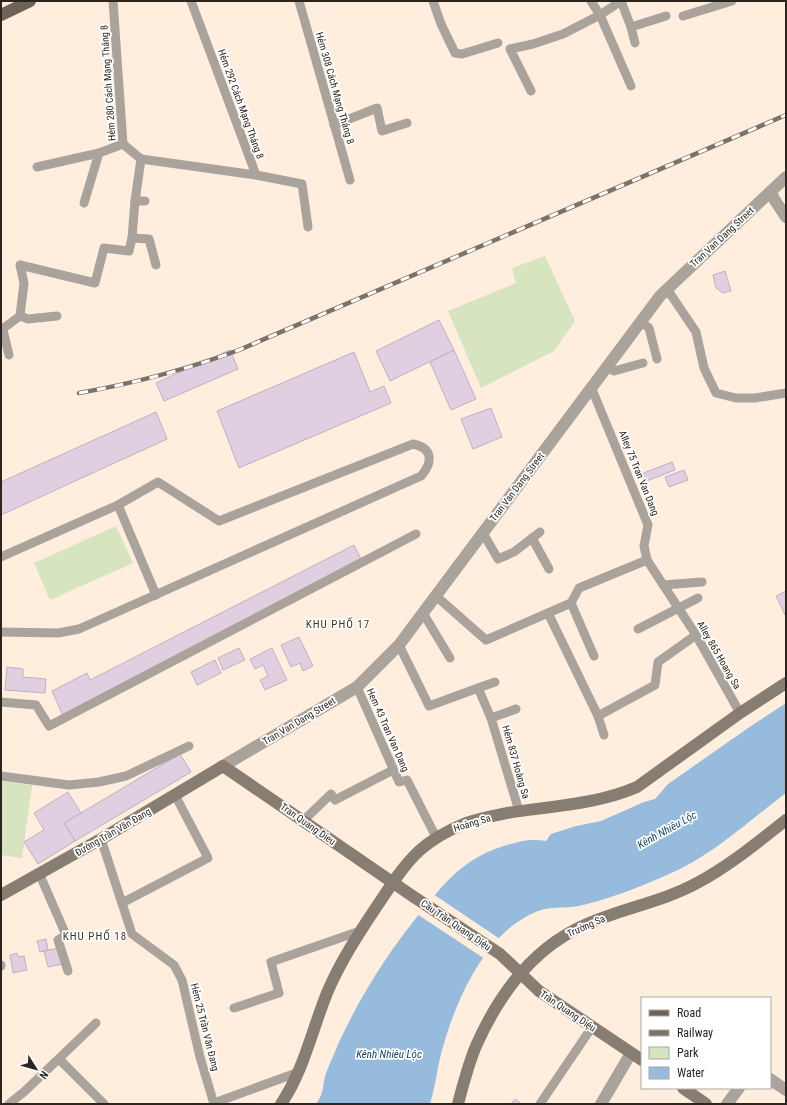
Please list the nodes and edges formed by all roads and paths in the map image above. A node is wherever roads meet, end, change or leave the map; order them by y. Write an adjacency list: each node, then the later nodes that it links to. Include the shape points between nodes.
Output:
1 (30, 1): 9 (main road)
2 (113, 1): 20 (lane, Hẻm 280 Cách Mạng Tháng 8)
3 (191, 1): 24 (lane, Hẻm 292 Cách Mạng Tháng 8)
4 (299, 1): 19 (lane, Hẻm 308 Cách Mạng Tháng 8)
5 (433, 1): 14 (lane, via 455,53 462,54)
6 (591, 1): 10 (lane)
7 (621, 1): 10 (lane); 13 (lane)
8 (732, 1): 12 (lane)
9 (1, 15)
10 (600, 15): 16 (lane); 17 (lane, via 563,34 533,44 510,48)
11 (666, 16): 13 (lane)
12 (683, 16)
13 (631, 27): 15 (lane)
14 (498, 43)
15 (635, 43)
16 (631, 86)
17 (531, 91)
18 (407, 123): 19 (lane, via 382,131 377,108)
19 (334, 125): 26 (lane, Hẻm 308 Cách Mạng Tháng 8)
20 (124, 144): 21 (lane); 22 (lane, Hẻm 280 Cách Mạng Tháng 8)
21 (99, 153): 23 (lane); 30 (lane)
22 (141, 159): 24 (lane); 28 (lane)
23 (37, 167)
24 (256, 175): 32 (lane, Hẻm 292 Cách Mạng Tháng 8, via 302,184)
25 (786, 177): 27 (street, Tran Van Dang Street)
26 (350, 180)
27 (771, 191): 31 (street); 35 (street, Tran Van Dang Street)
28 (135, 201): 29 (lane); 33 (lane)
29 (145, 201)
30 (84, 203)
31 (786, 218)
32 (308, 226)
33 (132, 238): 34 (lane, via 149,239); 36 (lane, via 129,251 104,248 95,283 20,265 24,283)
34 (156, 265)
35 (667, 289): 38 (street, Tran Van Dang Street); 45 (lane, via 696,332 704,368 716,393 736,398 755,398)
36 (20, 316): 37 (lane); 39 (lane)
37 (57, 316)
38 (640, 322): 41 (lane, via 649,328); 43 (street, Tran Van Dang Street)
39 (2, 330): 40 (lane)
40 (9, 355)
41 (657, 359)
42 (643, 363): 43 (lane, via 614,371)
43 (606, 367): 44 (street, Tran Van Dang Street)
44 (591, 387): 48 (street, Tran Van Dang Street); 52 (lane, Alley 75 Tran Van Dang, via 648,525 644,546)
45 (786, 393)
46 (118, 505): 51 (lane); 56 (lane); 56 (lane, via 158,482 219,521 413,444 421,445 428,452 430,460 421,476)
47 (540, 532): 50 (lane)
48 (483, 533): 50 (lane, via 498,559 514,552); 57 (street, Tran Van Dang Street)
49 (416, 534): 73 (lane, via 49,726 36,706)
50 (532, 538): 53 (lane)
51 (1, 557)
52 (646, 560): 55 (lane); 59 (lane, via 579,588)
53 (549, 569)
54 (702, 582): 55 (lane)
55 (663, 585): 60 (lane)
56 (156, 595): 64 (lane, via 79,629 58,633)
57 (436, 596): 61 (street, Tran Van Dang Street); 62 (lane, via 486,640)
58 (698, 598): 60 (lane)
59 (571, 603): 62 (lane); 67 (lane)
60 (678, 609): 63 (lane); 65 (lane, Alley 865 Hoang Sa)
61 (423, 613): 66 (street, Tran Van Dang Street); 68 (lane)
62 (548, 613): 76 (lane)
63 (638, 629)
64 (1, 632)
65 (696, 635): 75 (lane, Alley 865 Hoang Sa); 76 (lane, via 658,662 655,685)
66 (399, 645): 71 (street, Tran Van Dang Street); 72 (lane, via 429,706)
67 (594, 656)
68 (450, 658)
69 (495, 682): 72 (lane)
70 (786, 683): 75 (street, Hoàng Sa)
71 (357, 687): 80 (street, Tran Van Dang Street); 81 (lane, Hem 43 Tran Van Dang)
72 (478, 688): 77 (lane, Hẻm 837 Hoàng Sa)
73 (1, 702)
74 (516, 710): 77 (lane)
75 (740, 713): 84 (street, Hoàng Sa, via 657,773 621,794 595,801)
76 (598, 716): 78 (lane)
77 (491, 718): 84 (lane, Hẻm 837 Hoàng Sa)
78 (604, 735)
79 (189, 746): 82 (lane, via 126,776 99,782 69,785)
80 (223, 766): 83 (street, Đường Trần Văn Đang); 86 (street, Tran Quang Dieu)
81 (393, 770): 86 (lane, via 335,800 331,794); 87 (lane, Hem 43 Tran Van Dang, via 399,782 406,780)
82 (1, 776)
83 (175, 796): 88 (street, Đường Trần Văn Đang); 92 (lane, via 208,858)
84 (519, 811): 87 (street, Hoàng Sa, via 468,822)
85 (786, 820): 96 (street, Trường Sa, via 719,870 697,883 587,924 567,934 532,960)
86 (303, 821): 90 (street, Tran Quang Dieu)
87 (436, 837): 90 (street, Hoàng Sa, via 405,865)
88 (101, 839): 89 (street, Đường Trần Văn Đang); 92 (lane, Hẻm 25 Trần Văn Đang)
89 (39, 874): 91 (street, Đường Trần Văn Đang); 95 (lane, via 66,936 58,940)
90 (393, 882): 93 (street, Hoàng Sa); 94 (street, Cầu Trần Quang Diệu)
91 (1, 895)
92 (122, 903): 108 (lane, Hẻm 25 Trần Văn Đang, via 132,934 174,965 182,980)
93 (360, 931): 97 (lane, via 271,962 279,993); 103 (street, Hoàng Sa, via 328,991)
94 (500, 954): 96 (street, Trần Quang Diệu)
95 (68, 971)
96 (520, 973): 99 (street, Trần Quang Diệu, via 539,991); 112 (street, Trường Sa, via 493,1013 476,1047)
97 (234, 1008)
98 (96, 1023): 101 (lane)
99 (592, 1027): 100 (street, Trần Quang Diệu); 113 (lane)
100 (631, 1053): 102 (street, Trần Quang Diệu); 114 (street)
101 (59, 1059): 109 (lane); 110 (lane)
102 (641, 1059)
103 (299, 1072): 108 (lane); 111 (street, Hoàng Sa)
104 (771, 1080): 107 (street)
105 (684, 1089): 115 (street)
106 (738, 1089): 116 (street)
107 (786, 1090)
108 (214, 1103)
109 (9, 1104)
110 (104, 1104)
111 (281, 1104)
112 (458, 1104)
113 (540, 1104)
114 (601, 1104)
115 (706, 1104)
116 (728, 1104)

